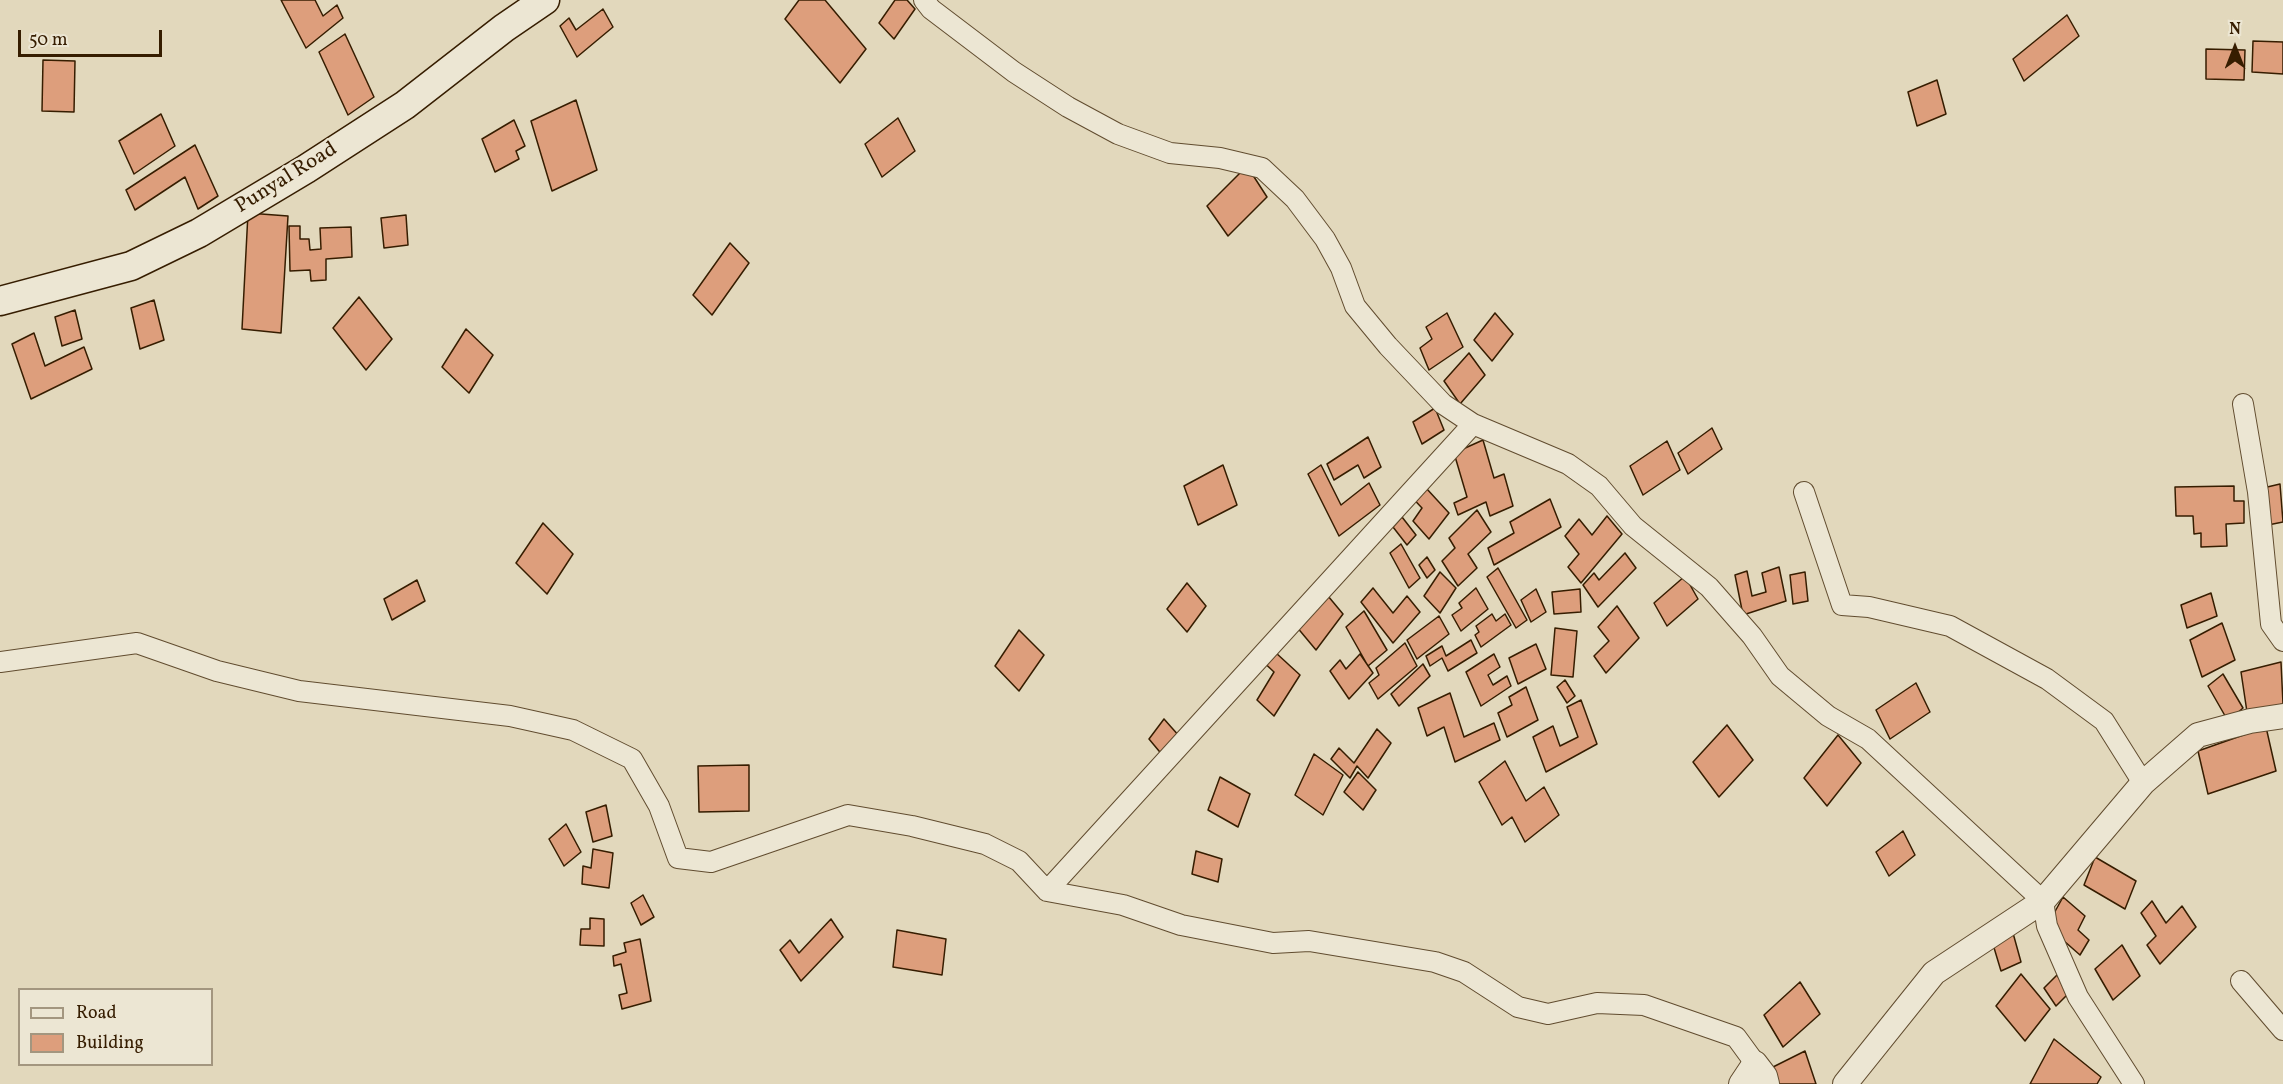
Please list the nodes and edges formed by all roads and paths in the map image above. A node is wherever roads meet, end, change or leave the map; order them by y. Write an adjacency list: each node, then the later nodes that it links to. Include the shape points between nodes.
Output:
1 (545, 0): 3 (main road, Punyal Road, via 405,105 199,233 131,266)
2 (924, 0): 5 (street, via 1014,72 1118,134 1170,153 1220,158 1262,168 1294,199 1324,239 1341,268 1355,306 1443,404)
3 (0, 301)
4 (2243, 404): 7 (street, via 2258,492 2271,624)
5 (1473, 424): 11 (street); 12 (street, via 1568,464 1599,486 1633,526 1709,587 1752,636 1780,676 1828,716 1868,739)
6 (1804, 492): 10 (street, via 1842,605 1869,607 1950,626 2047,679 2104,721)
7 (2283, 641)
8 (0, 662): 11 (street, via 137,643 217,671 299,691 520,718 573,730 632,759 659,806 678,858 711,862 848,815 984,844 1019,861)
9 (2283, 716): 10 (street, via 2198,735)
10 (2143, 783): 12 (street)
11 (1047, 891): 15 (street, via 1123,905 1181,926 1273,943 1309,941 1435,962 1464,972 1518,1007 1548,1014 1597,1003 1644,1005 1736,1037)
12 (2043, 901): 18 (street, via 1934,974); 19 (street, via 2047,926 2078,997)
13 (2241, 981): 14 (street)
14 (2283, 1030)
15 (1755, 1063): 16 (street); 17 (street)
16 (1741, 1084)
17 (1767, 1084)
18 (1845, 1084)
19 (2134, 1084)

